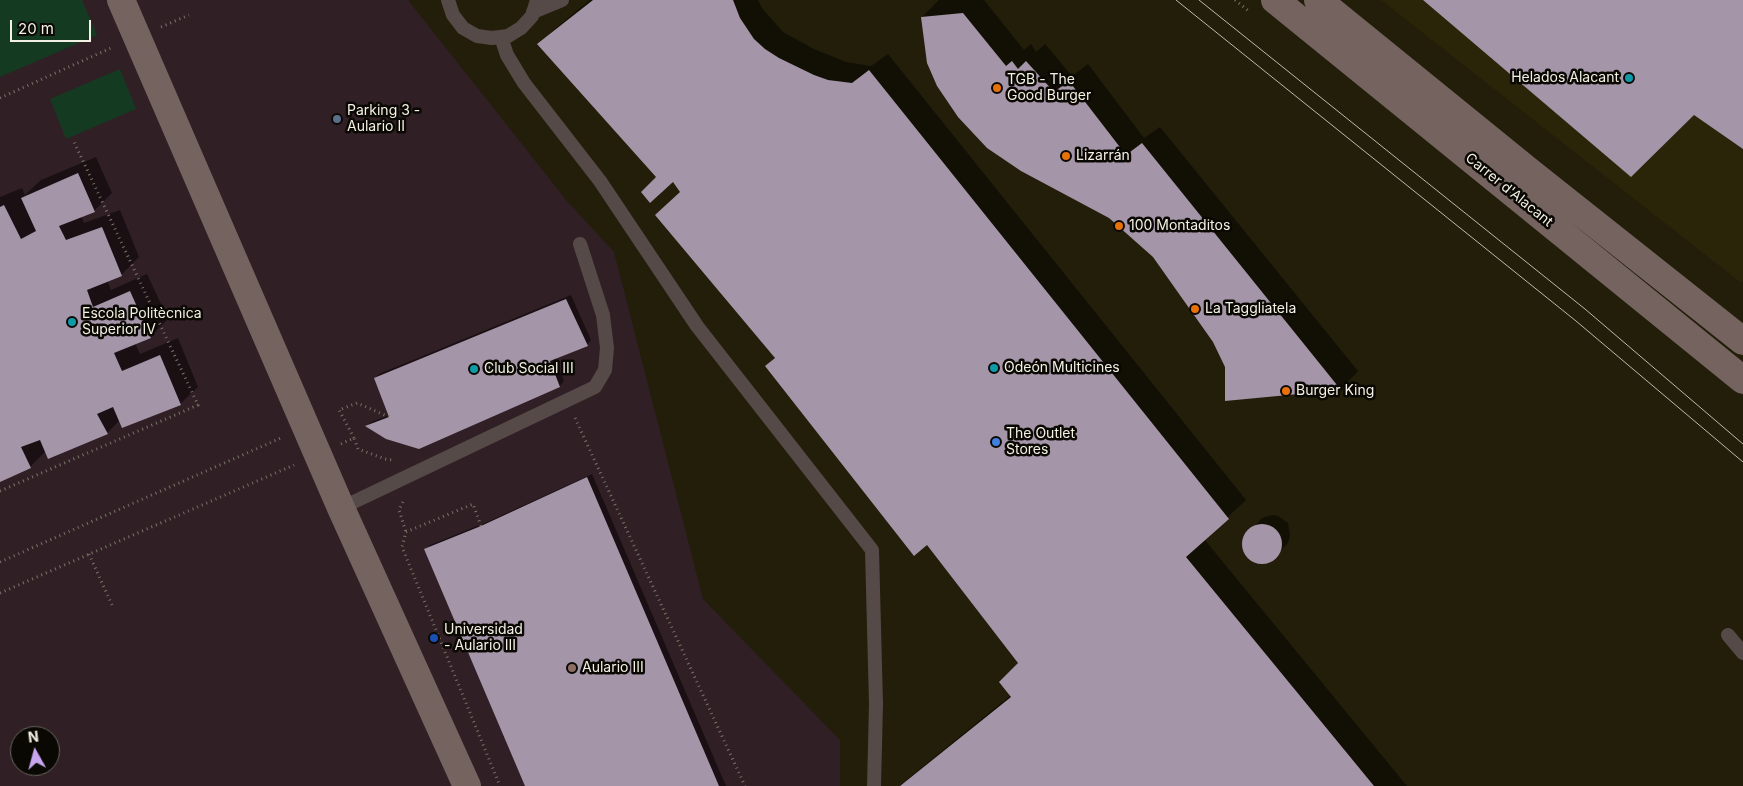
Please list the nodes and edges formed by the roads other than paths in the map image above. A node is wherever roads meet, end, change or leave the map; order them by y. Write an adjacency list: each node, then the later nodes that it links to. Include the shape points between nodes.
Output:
1 (121, 0): 11 (main road)
2 (448, 0): 7 (lane, via 453,16 463,28 477,36)
3 (562, 0): 6 (lane)
4 (1274, 0): 10 (main road, Carrer d'Alacant)
5 (1318, 0): 9 (main road, Carrer d'Alacant)
6 (535, 6): 7 (lane, via 532,16 521,28)
7 (501, 37): 15 (lane, via 507,55 524,84 600,181 697,326 872,550 876,704)
8 (580, 244): 11 (lane, via 603,315 607,348 605,370 594,387)
9 (1743, 341)
10 (1743, 380)
11 (341, 508): 14 (main road)
12 (1728, 635): 13 (lane)
13 (1743, 652)
14 (468, 786)
15 (874, 786)

